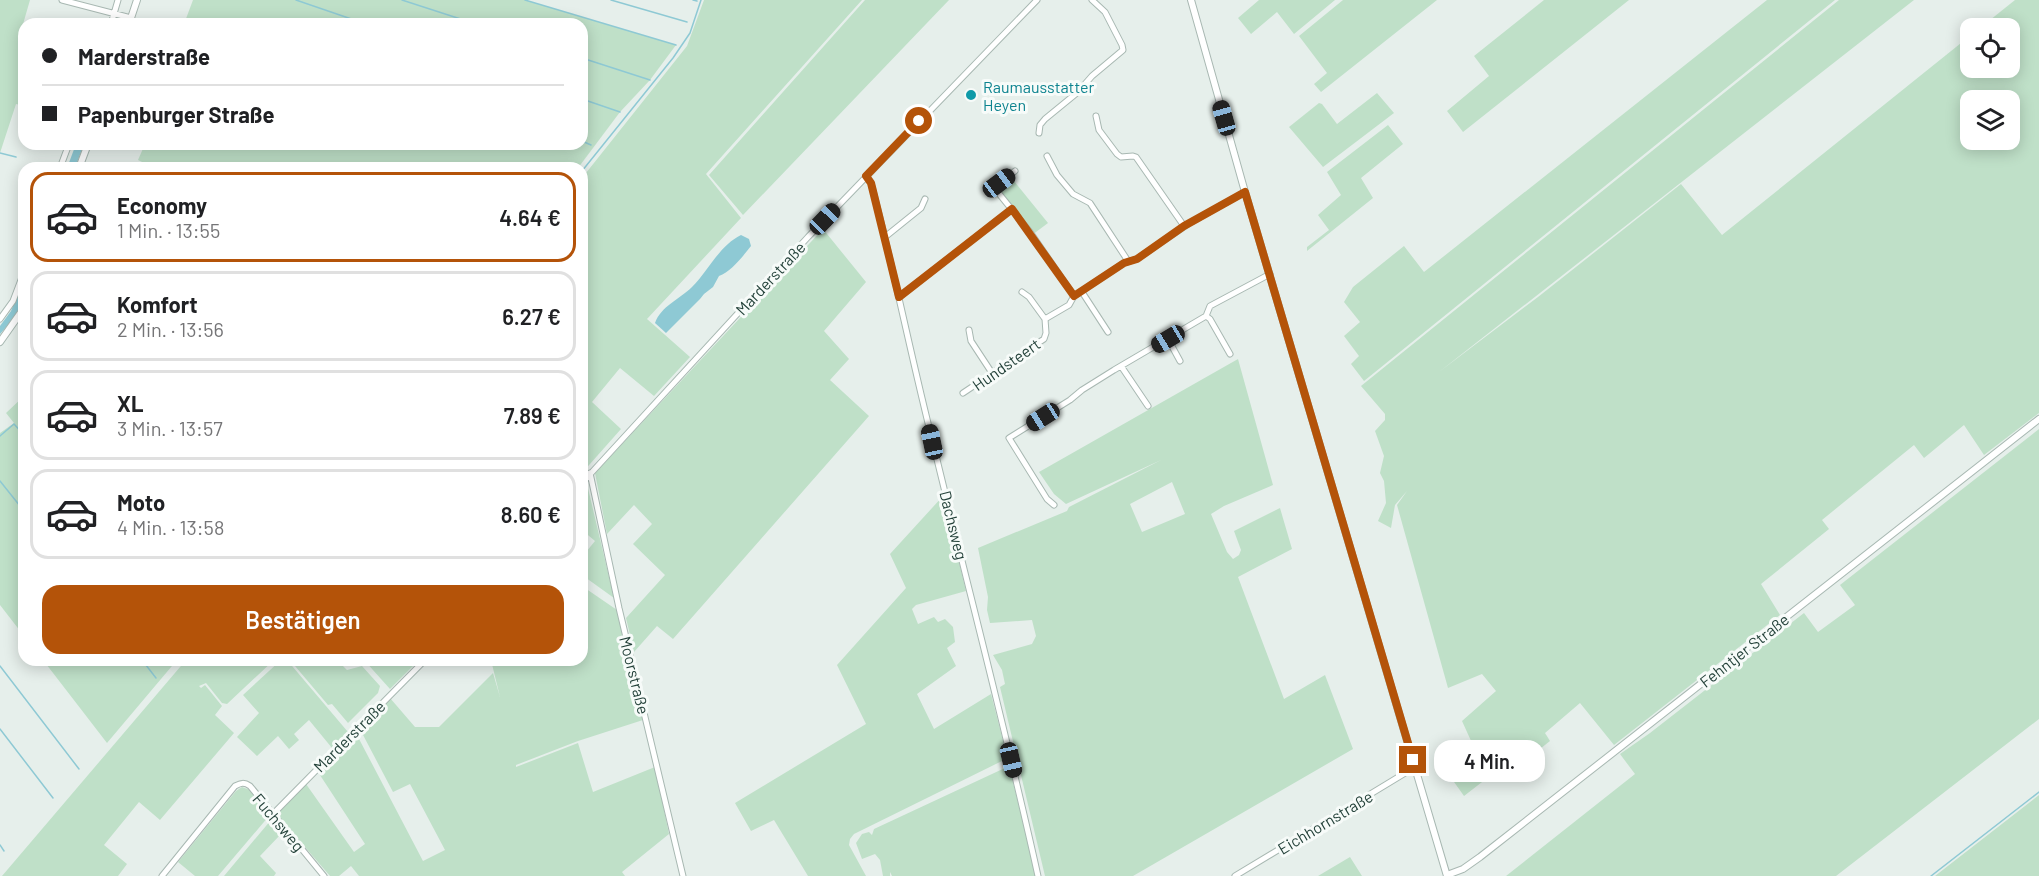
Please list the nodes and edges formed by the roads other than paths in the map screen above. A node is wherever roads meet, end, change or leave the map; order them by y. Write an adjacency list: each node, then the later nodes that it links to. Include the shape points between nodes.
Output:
1 (62, 0): 7 (street)
2 (118, 0): 7 (street)
3 (137, 0): 10 (street)
4 (1037, 0): 15 (street, Marderstraße)
5 (1092, 0): 12 (street, via 1105,12 1123,50 1045,119)
6 (1191, 0): 16 (street)
7 (114, 14): 8 (street); 9 (street)
8 (113, 18)
9 (123, 18)
10 (131, 18)
11 (1096, 116): 19 (street, via 1099,130 1117,154 1136,157)
12 (1039, 133)
13 (1047, 156): 21 (street, via 1073,194 1090,203)
14 (1015, 171): 18 (street, via 996,188)
15 (866, 176): 20 (street, Dachsweg); 43 (street, Marderstraße)
16 (1245, 192): 19 (street, Hundsteert); 22 (street)
17 (925, 200): 20 (street, via 921,208)
18 (1012, 209): 26 (street); 27 (street)
19 (1184, 226): 21 (street, Hundsteert, via 1137,259)
20 (885, 237): 27 (street, Dachsweg)
21 (1128, 261): 25 (street, Hundsteert)
22 (1270, 274): 29 (street, via 1210,306); 47 (street)
23 (18, 288): 30 (street)
24 (1022, 292): 31 (street)
25 (1082, 292): 26 (street, Hundsteert); 33 (street)
26 (1074, 296): 31 (street, Hundsteert, via 1069,305)
27 (899, 297): 53 (street, Dachsweg)
28 (18, 316): 35 (street)
29 (1206, 316): 34 (street); 36 (street)
30 (0, 319)
31 (1045, 319): 39 (street, Hundsteert, via 1044,339)
32 (969, 330): 39 (street)
33 (1108, 332)
34 (1168, 339): 37 (street); 38 (street)
35 (0, 342)
36 (1230, 354)
37 (1180, 361)
38 (1121, 366): 41 (street); 45 (street, via 1009,438)
39 (992, 373): 40 (street, Hundsteert)
40 (963, 393)
41 (1148, 406)
42 (2039, 419): 55 (street, Fehntjer Straße, via 1480,857)
43 (590, 473): 44 (street, Marderstraße); 49 (street, Moorstraße)
44 (588, 476)
45 (1054, 505)
46 (420, 666): 48 (street, Marderstraße)
47 (1415, 767): 54 (street, Eichhornstraße); 55 (street)
48 (273, 814): 50 (street, Fuchsweg, via 246,783 235,786); 51 (street, Fuchsweg)
49 (682, 874): 52 (street)
50 (162, 876)
51 (324, 876)
52 (676, 876)
53 (1038, 876)
54 (1234, 876)
55 (1447, 876)

